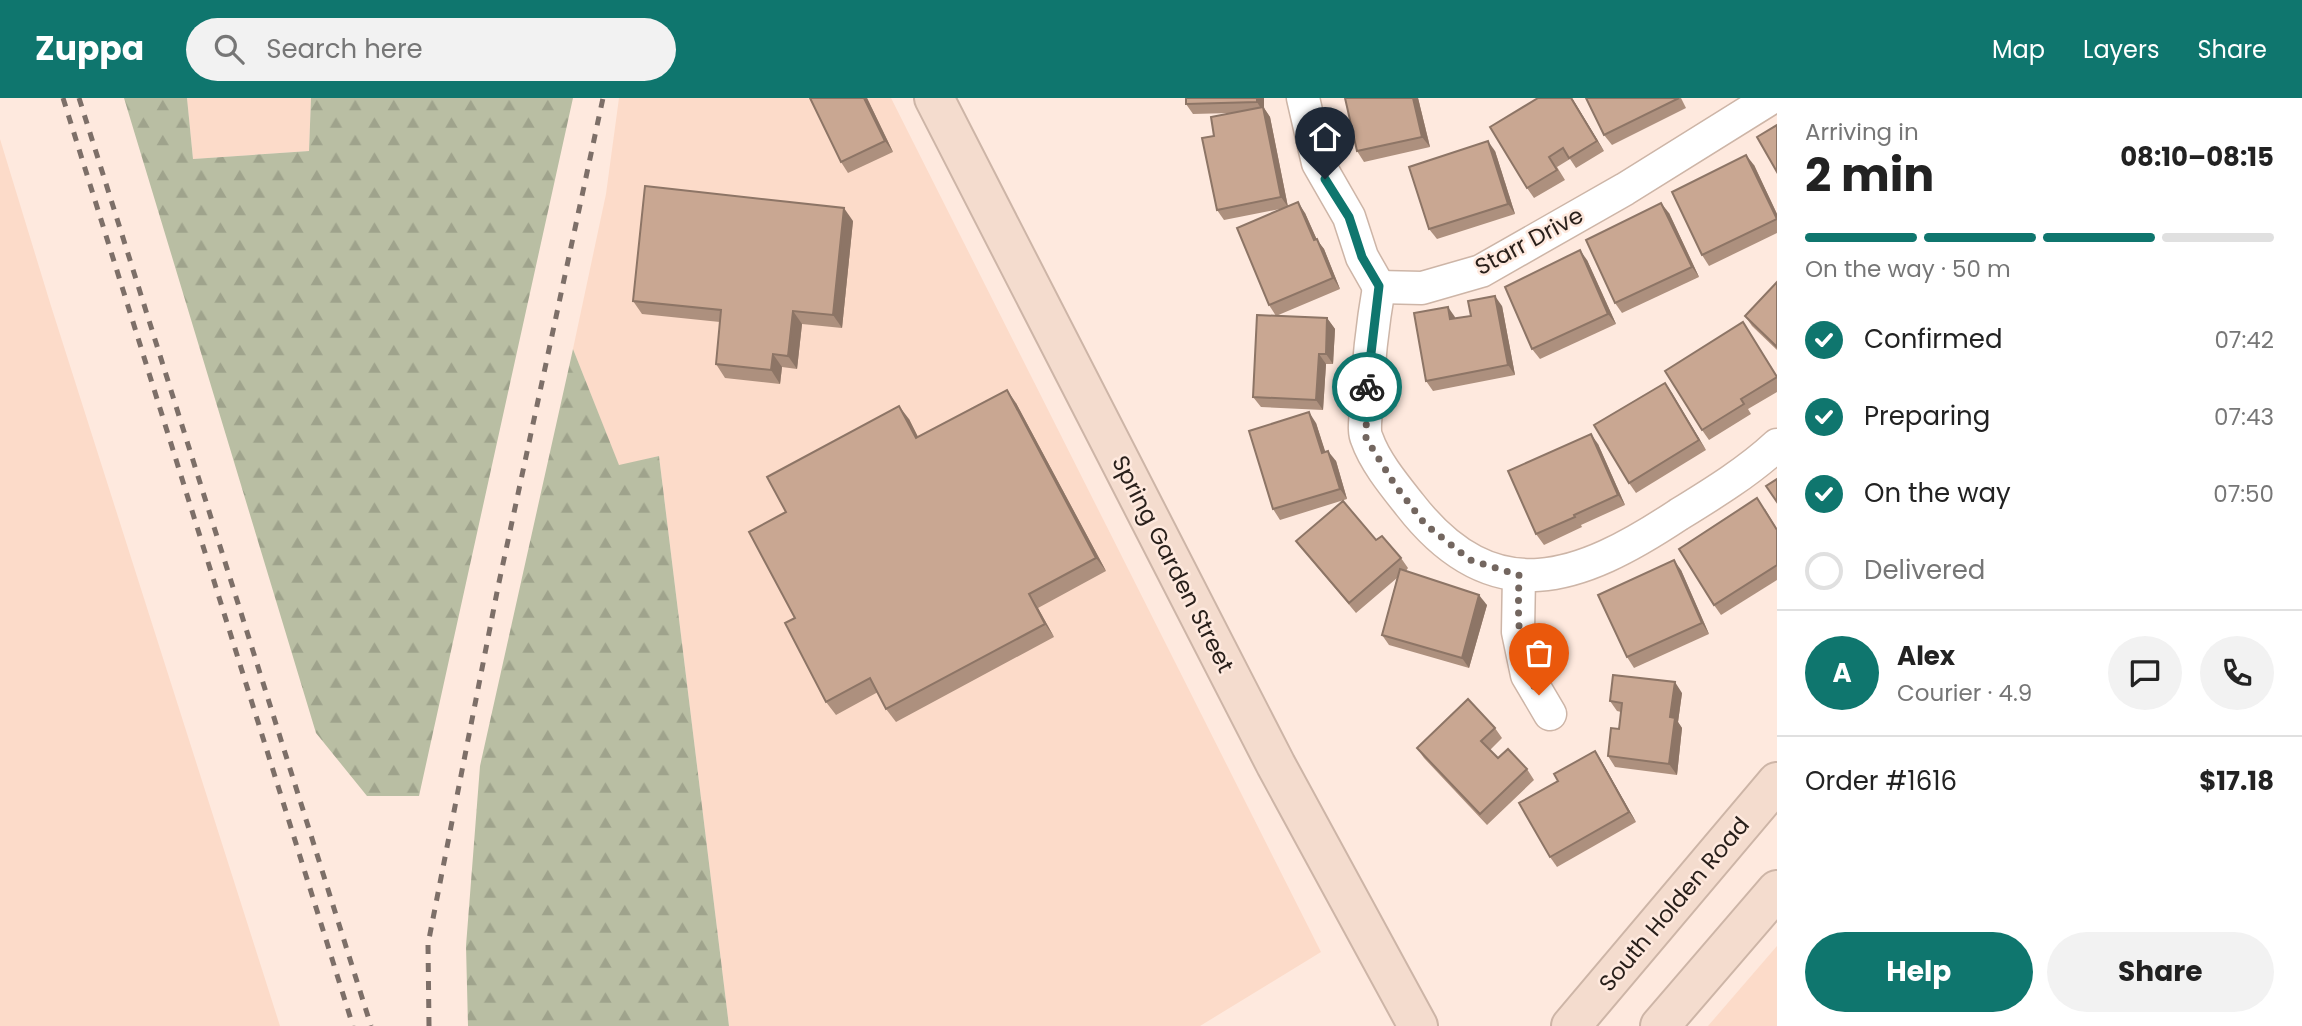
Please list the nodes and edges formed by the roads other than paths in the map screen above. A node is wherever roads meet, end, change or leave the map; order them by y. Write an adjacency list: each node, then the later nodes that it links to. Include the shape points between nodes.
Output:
1 (934, 98): 10 (main road, Spring Garden Street, via 1276,765)
2 (1303, 98): 4 (street, via 1318,163 1349,217 1362,257)
3 (1771, 98): 4 (street, Starr Drive, via 1481,271 1422,288)
4 (1379, 286): 6 (street, via 1368,369 1366,438 1395,485 1447,544 1481,566)
5 (1777, 445): 6 (street, via 1627,549 1587,567)
6 (1519, 575): 7 (street, via 1518,632 1527,676)
7 (1550, 714)
8 (1777, 782): 11 (main road, South Holden Road)
9 (1777, 890): 12 (main road)
10 (1418, 1026)
11 (1571, 1026)
12 (1660, 1026)

